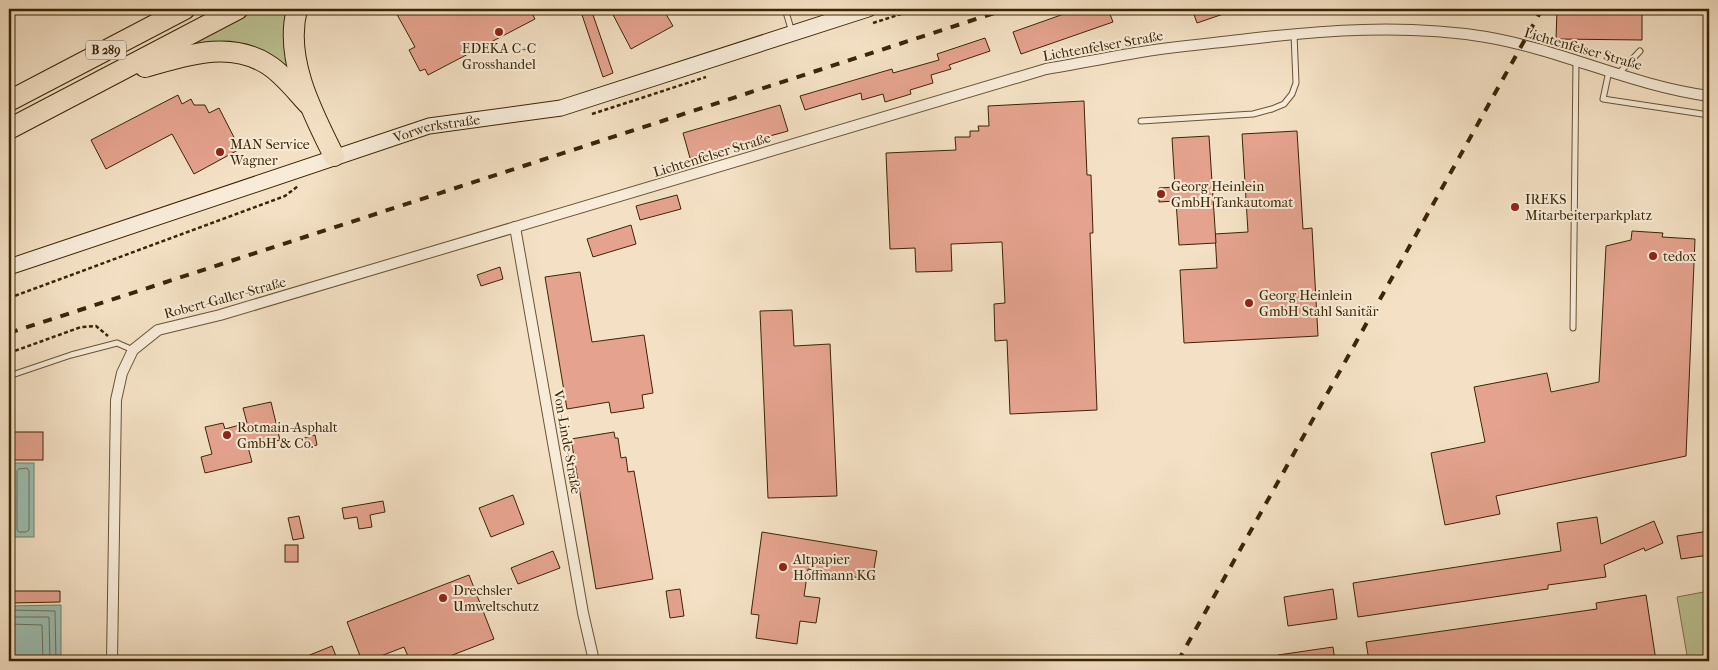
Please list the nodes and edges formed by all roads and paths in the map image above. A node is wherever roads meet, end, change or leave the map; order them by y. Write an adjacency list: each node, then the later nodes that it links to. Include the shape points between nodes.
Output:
1 (185, 9): 12 (highway, B 289)
2 (238, 9): 11 (highway, B 289)
3 (297, 9): 15 (highway, via 294,42)
4 (785, 9): 6 (lane)
5 (868, 9): 6 (street, Vorwerkstraße)
6 (793, 33): 19 (street, Vorwerkstraße, via 561,108 429,126)
7 (1294, 33): 9 (street, Lichtenfelser Straße, via 1444,32 1487,37); 17 (lane, via 1296,83 1284,104 1253,114); 21 (street, Lichtenfelser Straße, via 1136,52 1046,69)
8 (1640, 51): 10 (lane)
9 (1576, 60): 10 (street, Lichtenfelser Straße); 24 (lane)
10 (1614, 72): 13 (street, Lichtenfelser Straße, via 1667,88); 16 (lane, via 1603,99)
11 (107, 78): 15 (highway, via 208,51 229,51 267,64); 18 (highway, B 289)
12 (18, 92): 14 (highway, B 289)
13 (1709, 96)
14 (9, 101)
15 (308, 104): 19 (highway)
16 (1709, 115)
17 (1141, 121)
18 (9, 130)
19 (334, 156): 22 (street, Vorwerkstraße)
20 (300, 184): 23 (path, via 285,196)
21 (516, 227): 26 (street, Robert-Galler-Straße, via 220,315 158,330); 30 (street, Von-Linde-Straße)
22 (9, 267)
23 (9, 298)
24 (1573, 328)
25 (117, 342): 26 (lane); 27 (path, via 96,326 81,327); 28 (lane)
26 (133, 350): 29 (street, Robert-Galler-Straße, via 122,373 116,400)
27 (9, 353)
28 (9, 376)
29 (112, 661)
30 (594, 661)

